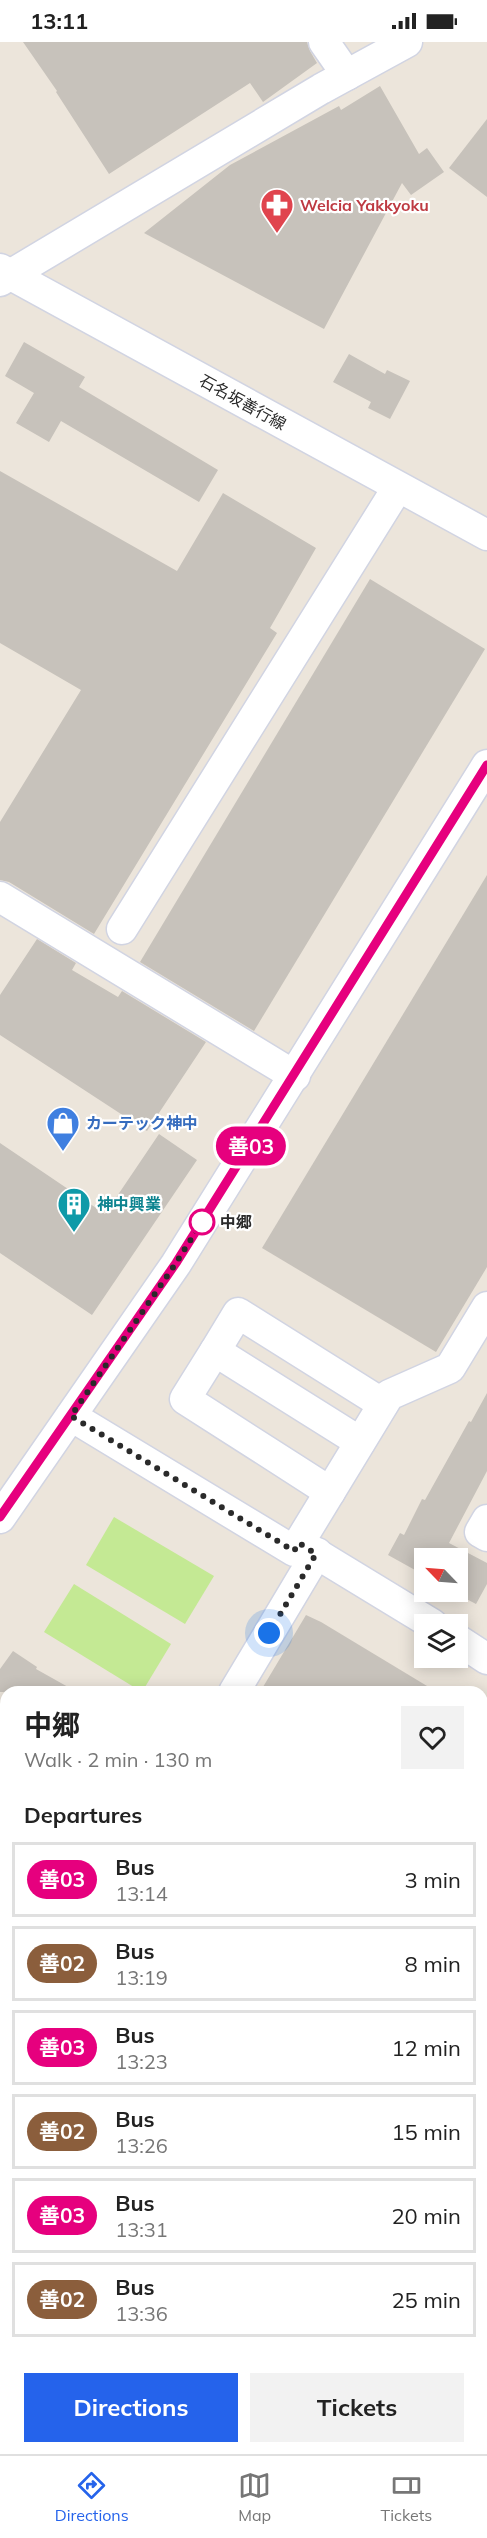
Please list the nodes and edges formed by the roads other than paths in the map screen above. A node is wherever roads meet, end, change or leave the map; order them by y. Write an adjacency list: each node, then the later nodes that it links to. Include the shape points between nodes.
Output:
1 (324, 42): 3 (street)
2 (407, 42): 3 (street)
3 (347, 75): 4 (street)
4 (3, 275): 5 (street, 石名坂善行線)
5 (398, 487): 6 (street, 石名坂善行線); 9 (street)
6 (487, 535)
7 (487, 765): 10 (street)
8 (0, 897): 10 (street)
9 (122, 929)
10 (295, 1076): 14 (street, via 176,1263)
11 (487, 1307): 13 (street, via 450,1368 389,1395)
12 (215, 1351): 13 (street, via 238,1314); 15 (street); 16 (street, via 184,1399)
13 (383, 1404): 15 (street)
14 (71, 1416): 17 (street); 20 (street, via 294,1551)
15 (360, 1442): 16 (street)
16 (330, 1492): 20 (street)
17 (0, 1518)
18 (487, 1520): 19 (street, via 480,1532)
19 (487, 1536)
20 (308, 1548): 21 (street); 24 (street)
21 (416, 1614)
22 (468, 1647): 23 (street)
23 (487, 1659)
24 (237, 1686)

